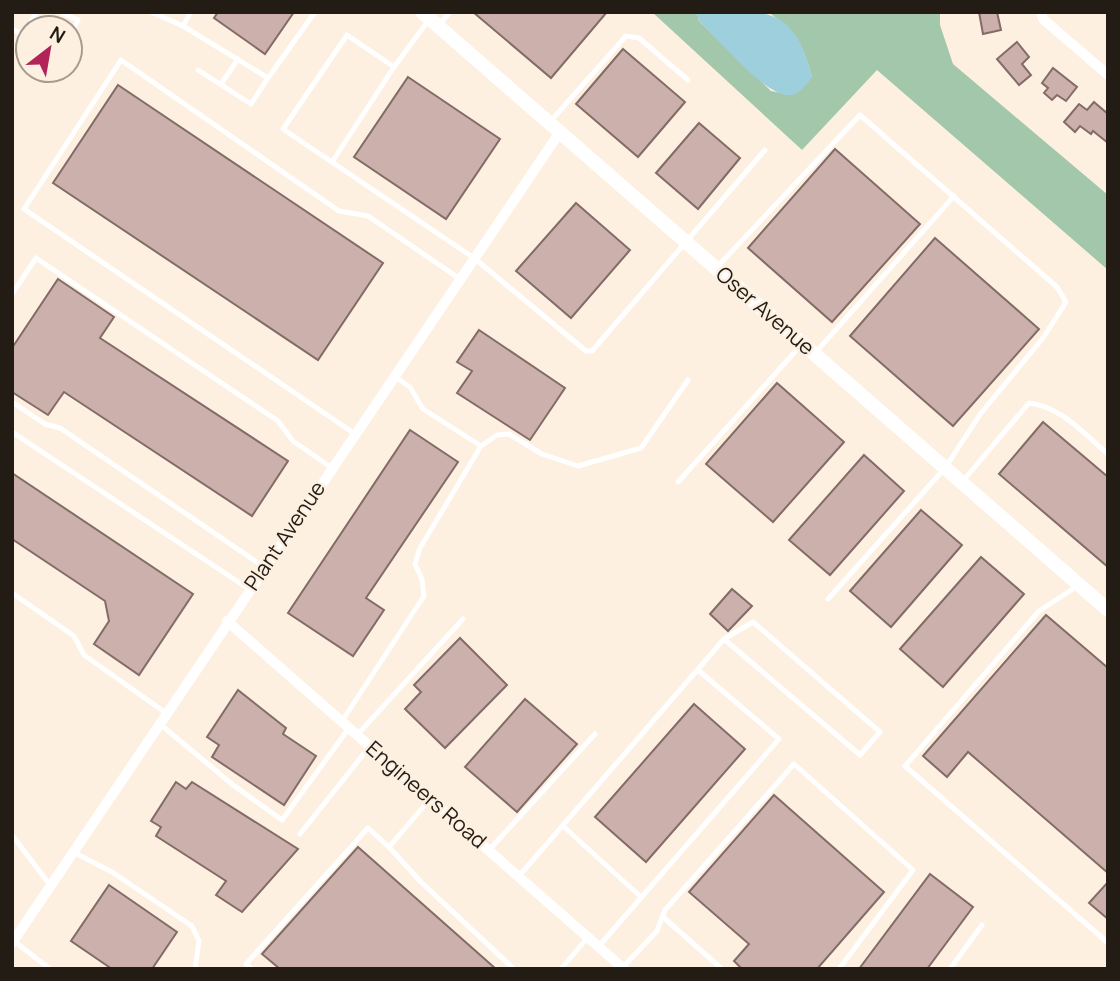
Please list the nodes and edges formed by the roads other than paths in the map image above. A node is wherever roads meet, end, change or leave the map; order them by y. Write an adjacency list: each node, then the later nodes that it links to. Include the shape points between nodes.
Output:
1 (191, 12): 7 (lane)
2 (315, 12): 12 (lane)
3 (450, 12): 6 (lane)
4 (1041, 12): 11 (street, via 1043,19)
5 (153, 13): 7 (lane)
6 (430, 19): 9 (lane); 15 (street, Oser Avenue)
7 (183, 26): 8 (lane)
8 (238, 59): 12 (lane); 14 (lane)
9 (394, 66): 17 (lane); 17 (lane, via 346,35 283,129)
10 (198, 70): 14 (lane)
11 (1108, 75)
12 (268, 78): 14 (lane, via 251,104)
13 (688, 80): 15 (lane, via 639,38 626,36)
14 (222, 84)
15 (554, 127): 19 (street, Oser Avenue); 20 (street, Plant Avenue)
16 (765, 150): 19 (lane)
17 (332, 162): 20 (lane)
18 (954, 196): 21 (lane, via 860,115); 25 (lane); 34 (lane, via 1058,286 1066,302)
19 (687, 243): 20 (lane, via 592,351 582,348); 21 (street, Oser Avenue)
20 (474, 258): 22 (street, Plant Avenue)
21 (716, 268): 24 (street, Oser Avenue)
22 (460, 279): 26 (street, Plant Avenue); 30 (lane, via 368,216 339,211 121,60 24,209)
23 (12, 294): 33 (lane, via 36,258 278,421 292,441)
24 (802, 344): 25 (street, Oser Avenue); 35 (lane)
25 (814, 354): 34 (street, Oser Avenue)
26 (394, 376): 30 (street, Plant Avenue); 31 (lane, via 410,387 423,409)
27 (688, 380): 31 (lane, via 641,448 578,466 542,454 509,434)
28 (12, 402): 37 (lane, via 45,424 60,428)
29 (12, 432): 39 (lane)
30 (355, 434): 33 (street, Plant Avenue)
31 (481, 446): 49 (lane, via 420,548 415,564 424,596)
32 (1108, 454): 36 (lane, via 1055,410 1030,403)
33 (331, 468): 37 (street, Plant Avenue)
34 (945, 468): 36 (street, Oser Avenue); 41 (lane)
35 (678, 482)
36 (961, 482): 38 (street, Oser Avenue)
37 (264, 566): 39 (street, Plant Avenue)
38 (1079, 585): 42 (street, Oser Avenue); 66 (lane, via 1039,611 905,766)
39 (249, 589): 44 (street, Plant Avenue)
40 (12, 593): 47 (lane, via 74,636 84,655)
41 (828, 599)
42 (1108, 610)
43 (463, 620): 49 (lane)
44 (227, 621): 47 (street, Plant Avenue); 49 (street, Engineers Road)
45 (724, 639): 45 (lane, via 860,755 880,732 753,622); 46 (lane)
46 (698, 670): 53 (lane); 61 (lane, via 779,739)
47 (166, 713): 48 (street, Plant Avenue)
48 (159, 723): 49 (lane, via 282,820); 58 (street, Plant Avenue)
49 (349, 728): 51 (street, Engineers Road)
50 (596, 734): 57 (lane)
51 (370, 746): 52 (street, Engineers Road); 54 (lane)
52 (430, 799): 56 (lane); 57 (street, Engineers Road)
53 (563, 826): 59 (lane); 61 (lane)
54 (300, 834)
55 (12, 835): 60 (lane)
56 (388, 847): 71 (lane, via 368,828 246,964); 72 (lane)
57 (489, 850): 59 (street, Engineers Road)
58 (73, 852): 60 (street, Plant Avenue); 70 (lane, via 112,872 192,926 199,941)
59 (519, 876): 64 (street, Engineers Road)
60 (51, 885): 65 (street, Plant Avenue)
61 (641, 897): 67 (lane)
62 (663, 917): 68 (lane, via 657,931); 74 (lane); 75 (lane, via 794,764 913,870)
63 (982, 925): 76 (lane)
64 (588, 937): 67 (street, Engineers Road); 73 (lane)
65 (13, 942): 69 (lane)
66 (1108, 943)
67 (599, 946): 68 (street, Engineers Road)
68 (623, 968)
69 (50, 969)
70 (195, 969)
71 (252, 969)
72 (514, 969)
73 (561, 969)
74 (722, 969)
75 (839, 969)
76 (950, 969)

